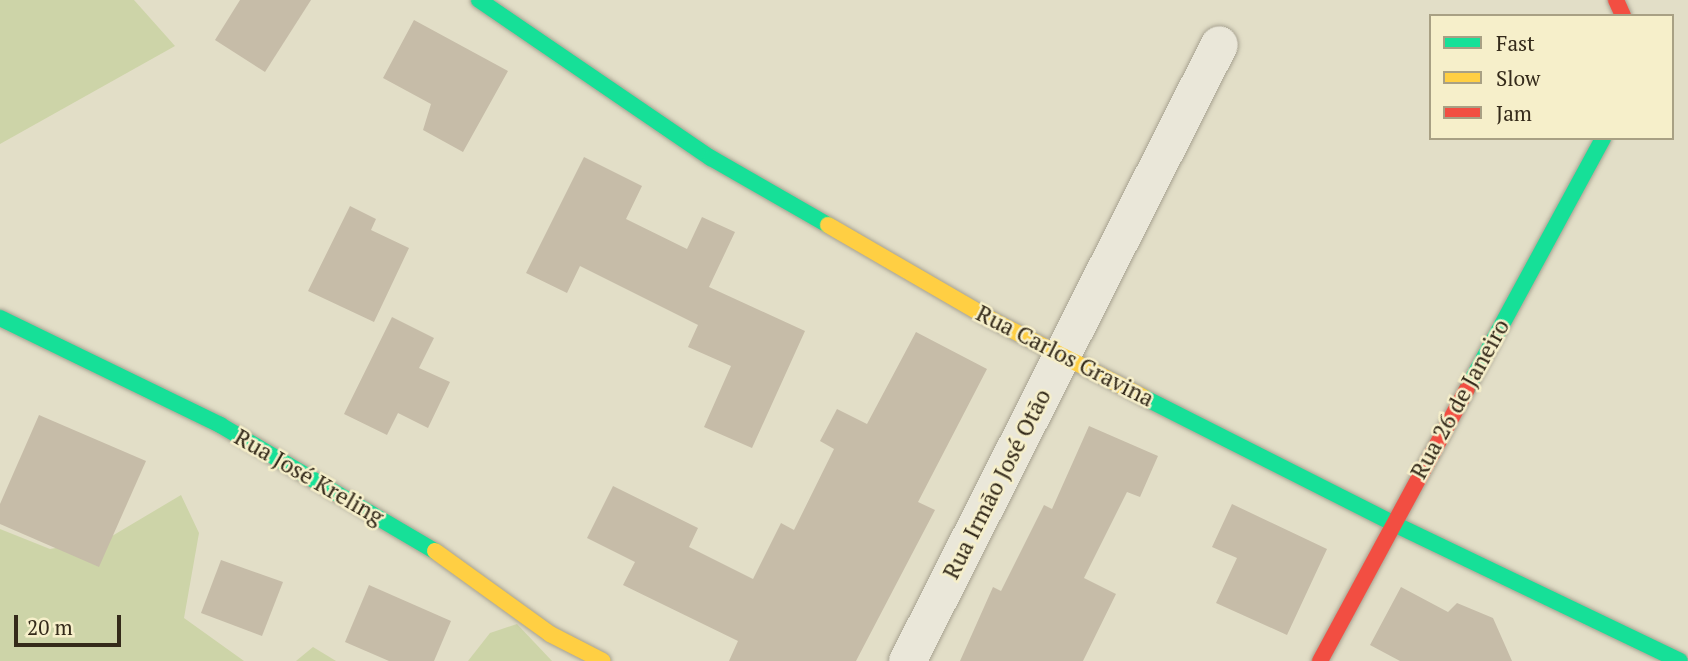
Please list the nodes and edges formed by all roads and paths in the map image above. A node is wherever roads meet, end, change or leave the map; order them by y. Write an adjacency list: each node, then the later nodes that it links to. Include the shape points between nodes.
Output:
1 (479, 0): 5 (street, Rua Carlos Gravina, via 711,158)
2 (1219, 44): 5 (street, Rua Irmão José Otão)
3 (1602, 140): 6 (street, Rua 26 de Janeiro)
4 (0, 318): 7 (street, Rua José Kreling, via 220,425 438,553 550,634)
5 (1062, 356): 6 (street, Rua Carlos Gravina); 8 (street, Rua Irmão José Otão)
6 (1392, 523): 9 (street, Rua 26 de Janeiro); 10 (street, Rua Carlos Gravina)
7 (603, 661)
8 (907, 661)
9 (1320, 661)
10 (1680, 661)

